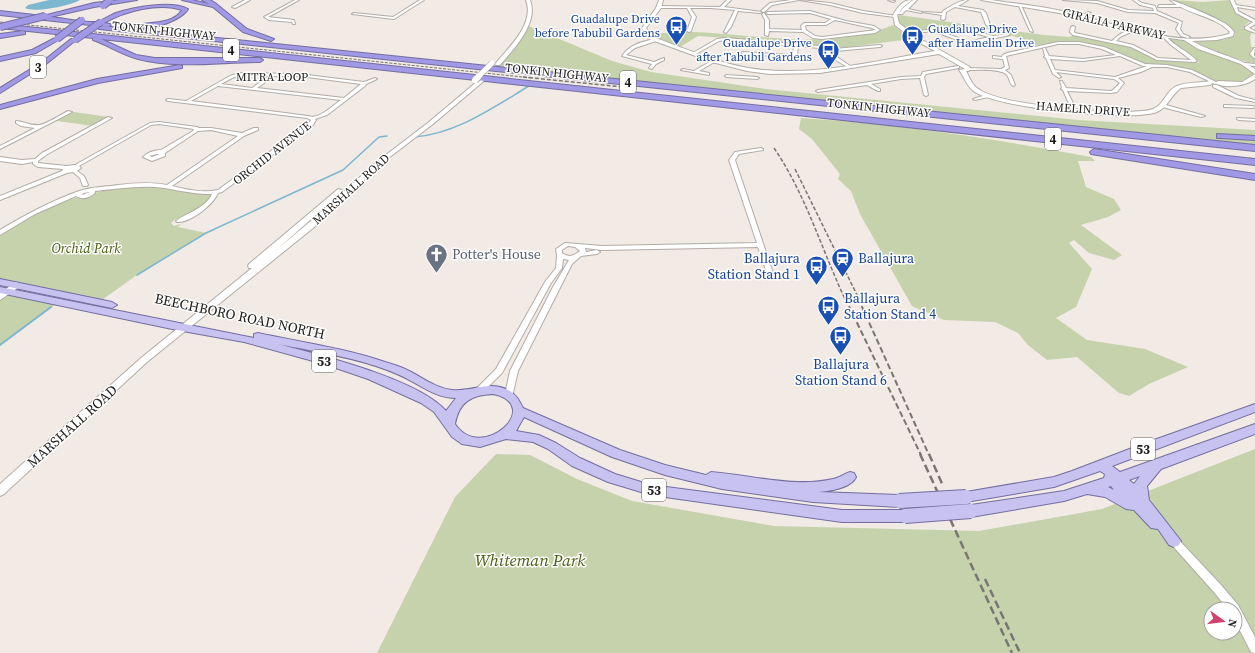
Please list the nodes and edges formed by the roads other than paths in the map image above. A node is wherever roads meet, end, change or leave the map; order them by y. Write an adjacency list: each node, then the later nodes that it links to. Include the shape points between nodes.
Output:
1 (134, 0): 42 (highway, via 94,5)
2 (185, 0): 35 (highway, via 205,4)
3 (205, 0): 35 (highway, via 216,4)
4 (248, 0): 24 (street)
5 (297, 0): 49 (street, via 266,17)
6 (422, 0): 39 (street)
7 (522, 0): 87 (street, MARSHALL ROAD, via 526,9 524,18)
8 (528, 0): 87 (street, MARSHALL ROAD, via 532,8 530,18 515,42)
9 (661, 0): 28 (street)
10 (729, 0): 30 (street)
11 (797, 0): 36 (street, via 770,4)
12 (802, 0): 41 (street, via 856,11)
13 (910, 0): 41 (street, via 901,6)
14 (915, 0): 33 (street)
15 (966, 0): 25 (street)
16 (983, 0): 22 (street, GIRALIA PARKWAY)
17 (1065, 0): 31 (street, via 1097,2 1131,13)
18 (1135, 0): 31 (street)
19 (1172, 0): 26 (street, GIRALIA PARKWAY)
20 (1232, 0): 27 (street)
21 (113, 1): 23 (highway, 3, bridge); 45 (highway, 3)
22 (1017, 2): 43 (street, GIRALIA PARKWAY); 56 (street)
23 (104, 3): 42 (highway); 45 (highway, 3)
24 (234, 6)
25 (954, 6): 40 (street); 50 (street, via 982,11)
26 (1180, 6): 31 (street); 65 (street, GIRALIA PARKWAY, via 1222,24 1232,32 1226,38)
27 (1235, 6): 32 (street); 48 (street, via 1237,12)
28 (661, 7): 29 (street); 66 (street, via 644,28)
29 (688, 7): 30 (street); 54 (street, via 694,17)
30 (721, 8): 34 (street)
31 (1157, 8): 65 (street, via 1182,24 1178,29)
32 (1255, 9)
33 (904, 10): 40 (street); 41 (street)
34 (736, 11): 36 (street); 58 (street, via 732,25)
35 (221, 12): 90 (highway, via 242,30 282,42 345,52)
36 (762, 12): 46 (street, via 810,12); 55 (street, via 767,20 767,33)
37 (0, 13): 45 (highway, via 128,27 168,21 180,16 185,9 173,4 148,5)
38 (1089, 13): 43 (street)
39 (401, 14): 39 (street, via 392,18 354,14 359,12)
40 (942, 14): 47 (street)
41 (896, 15): 59 (street, HAMELIN DRIVE, via 897,24)
42 (43, 16): 51 (highway, bridge)
43 (1083, 16): 57 (street, GIRALIA PARKWAY)
44 (0, 18): 90 (highway, TONKIN HIGHWAY / 4)
45 (92, 18): 82 (highway, bridge, via 34,52); 114 (highway, 3, via 34,64); 121 (highway, 3, bridge, via 65,48)
46 (834, 19): 55 (street, via 826,24 805,24 802,26); 55 (street, via 878,30 822,38)
47 (943, 19)
48 (1255, 22): 60 (street, via 1246,28)
49 (294, 23)
50 (988, 24)
51 (0, 26): 103 (highway, TONKIN HIGHWAY / 4)
52 (1073, 27): 67 (street, via 1074,34)
53 (934, 30): 59 (street); 63 (street, via 965,28); 63 (street, via 962,44)
54 (689, 31)
55 (804, 31)
56 (1032, 31)
57 (1130, 31): 64 (street, GIRALIA PARKWAY); 67 (street)
58 (726, 32)
59 (906, 33): 74 (street, HAMELIN DRIVE)
60 (1254, 34)
61 (1008, 35): 63 (street)
62 (0, 36): 85 (highway, via 35,32 87,38 104,42 131,55 157,60)
63 (993, 37)
64 (1165, 37): 65 (street, GIRALIA PARKWAY); 67 (street, via 1170,45 1195,61 1157,59 1132,46)
65 (1186, 38): 88 (street, via 1200,48)
66 (655, 40): 76 (street); 86 (street, via 627,49 624,56)
67 (1113, 42)
68 (1253, 42): 71 (street)
69 (796, 45): 73 (street); 75 (street, via 795,55 792,56); 76 (street, via 725,39 718,40)
70 (880, 46): 73 (street)
71 (1255, 48): 81 (street, via 1252,54)
72 (1044, 49): 79 (street)
73 (833, 50): 92 (street, via 835,58)
74 (938, 51): 92 (street); 94 (street, HAMELIN DRIVE)
75 (743, 53)
76 (693, 54): 84 (street)
77 (1122, 55): 79 (street, via 1083,60); 80 (street, via 1095,46 1062,42 1008,54); 91 (street)
78 (994, 57): 80 (street)
79 (1046, 57): 99 (street)
80 (1004, 58): 97 (street, via 1008,66)
81 (1255, 58)
82 (0, 59)
83 (663, 59): 86 (street)
84 (714, 61): 95 (street); 98 (street)
85 (293, 62): 103 (highway); 133 (highway, via 223,63 146,71 74,86)
86 (654, 63): 93 (street)
87 (495, 64): 177 (street, MARSHALL ROAD, via 432,124 380,162 315,222)
88 (1246, 64): 89 (street); 100 (street)
89 (1255, 64)
90 (473, 66): 140 (highway, TONKIN HIGHWAY / 4)
91 (1150, 66): 109 (street, via 1148,69 1131,72 1125,77); 113 (street, via 1177,68 1200,74)
92 (849, 67): 95 (street, via 802,72)
93 (651, 68)
94 (963, 68): 97 (street); 106 (street, via 924,74); 123 (street, HAMELIN DRIVE, via 970,86)
95 (746, 69): 107 (street)
96 (683, 70): 98 (street)
97 (1002, 70): 116 (street, via 1009,75)
98 (696, 71): 102 (street)
99 (1055, 71): 109 (street); 118 (street)
100 (1255, 72)
101 (274, 74): 111 (street, MITRA LOOP, via 306,75); 115 (street, MITRA LOOP, via 236,75); 117 (street)
102 (708, 74)
103 (463, 75): 137 (highway, TONKIN HIGHWAY / 4)
104 (727, 76): 107 (street)
105 (1255, 76): 113 (street, via 1241,84)
106 (922, 77): 112 (street); 122 (street)
107 (743, 78): 108 (street)
108 (757, 78)
109 (1115, 78): 118 (street, via 1122,83 1115,91)
110 (375, 79): 111 (street, MITRA LOOP)
111 (364, 83): 124 (street, MITRA LOOP)
112 (867, 83): 119 (street); 120 (street)
113 (1215, 84): 127 (street); 131 (street, via 1188,85 1175,89)
114 (0, 85)
115 (217, 85): 117 (street); 129 (street, MITRA LOOP)
116 (1013, 85)
117 (253, 89): 124 (street)
118 (1063, 89): 130 (street)
119 (818, 90)
120 (878, 90)
121 (0, 91)
122 (926, 95)
123 (986, 96): 125 (street); 131 (street, HAMELIN DRIVE, via 1016,104 1125,113 1148,112)
124 (345, 99): 139 (street, MITRA LOOP, via 325,114)
125 (976, 99)
126 (168, 100): 129 (street, ORCHID AVENUE)
127 (1248, 100): 128 (street); 134 (street)
128 (1255, 101)
129 (187, 102): 139 (street, ORCHID AVENUE)
130 (1071, 103)
131 (1164, 106): 136 (street)
132 (1226, 106): 134 (street)
133 (0, 107)
134 (1254, 108)
135 (70, 112): 144 (street)
136 (1203, 116)
137 (850, 117): 155 (highway, TONKIN HIGHWAY / 4); 158 (highway)
138 (110, 118): 154 (street)
139 (314, 118): 163 (street, ORCHID AVENUE, via 313,123 234,183)
140 (980, 119): 148 (highway); 150 (highway, TONKIN HIGHWAY / 4)
141 (1239, 119): 142 (street)
142 (1255, 120)
143 (18, 122): 144 (street)
144 (40, 127): 149 (street)
145 (256, 129): 147 (street)
146 (198, 130): 147 (street, via 211,129); 152 (street); 156 (street, via 195,127 153,123)
147 (242, 135): 160 (street)
148 (1255, 138)
149 (0, 148)
150 (1255, 148)
151 (761, 149): 170 (street, via 736,153 732,160)
152 (162, 152)
153 (0, 159): 154 (street, via 19,162)
154 (36, 160): 157 (street, via 35,163 38,165)
155 (1255, 162)
156 (75, 168): 157 (street); 159 (street)
157 (66, 170): 164 (street)
158 (1255, 177)
159 (85, 185): 162 (street); 165 (street)
160 (168, 187): 162 (street, via 137,185); 163 (street)
161 (0, 192): 164 (street)
162 (92, 192): 165 (street)
163 (215, 193): 167 (street, via 210,201 194,214)
164 (7, 194): 166 (street)
165 (80, 194): 168 (street, via 28,216)
166 (0, 198)
167 (179, 221)
168 (0, 233)
169 (580, 246): 170 (street); 171 (street, via 583,252); 172 (street, via 563,245 559,249)
170 (760, 246): 171 (street); 174 (street)
171 (581, 254): 173 (street)
172 (560, 256): 173 (street); 178 (street, via 559,268 548,282 499,371)
173 (574, 258): 179 (street, via 556,287 514,371)
174 (771, 276)
175 (0, 282): 176 (main road, BEECHBORO ROAD NORTH / 53)
176 (6, 291): 177 (main road, BEECHBORO ROAD NORTH / 53)
177 (184, 324): 178 (main road, BEECHBORO ROAD NORTH / 53, via 371,361 401,371 435,390 452,394); 182 (main road, BEECHBORO ROAD NORTH / 53, via 339,365 377,378 438,409); 190 (street, MARSHALL ROAD)
178 (474, 392): 179 (main road, 53, via 500,391); 182 (main road, via 453,408 449,416)
179 (509, 395): 181 (main road)
180 (1255, 408): 186 (main road, 53, via 1144,448)
181 (518, 410): 184 (main road, via 513,427); 187 (main road, 53, via 616,454)
182 (449, 425): 184 (main road, 53, via 456,435 473,442 494,440)
183 (1255, 429): 185 (main road, 53)
184 (505, 434): 191 (main road, 53, bridge, via 535,438 576,462 612,478 651,490 842,516 905,516 971,511)
185 (1158, 465): 189 (main road, 53); 192 (main road, via 1140,485)
186 (1103, 466): 187 (main road, 53, bridge, via 1054,482 966,498 899,502 813,497 722,484); 189 (main road)
187 (665, 470): 188 (main road, via 809,488 843,483)
188 (850, 477)
189 (1117, 479): 191 (main road, 53); 192 (main road)
190 (0, 492)
191 (1076, 492): 192 (main road, via 1104,491)
192 (1143, 507): 193 (main road)
193 (1174, 541): 194 (street)
194 (1227, 601)
195 (1243, 626): 196 (street)
196 (1255, 648)

